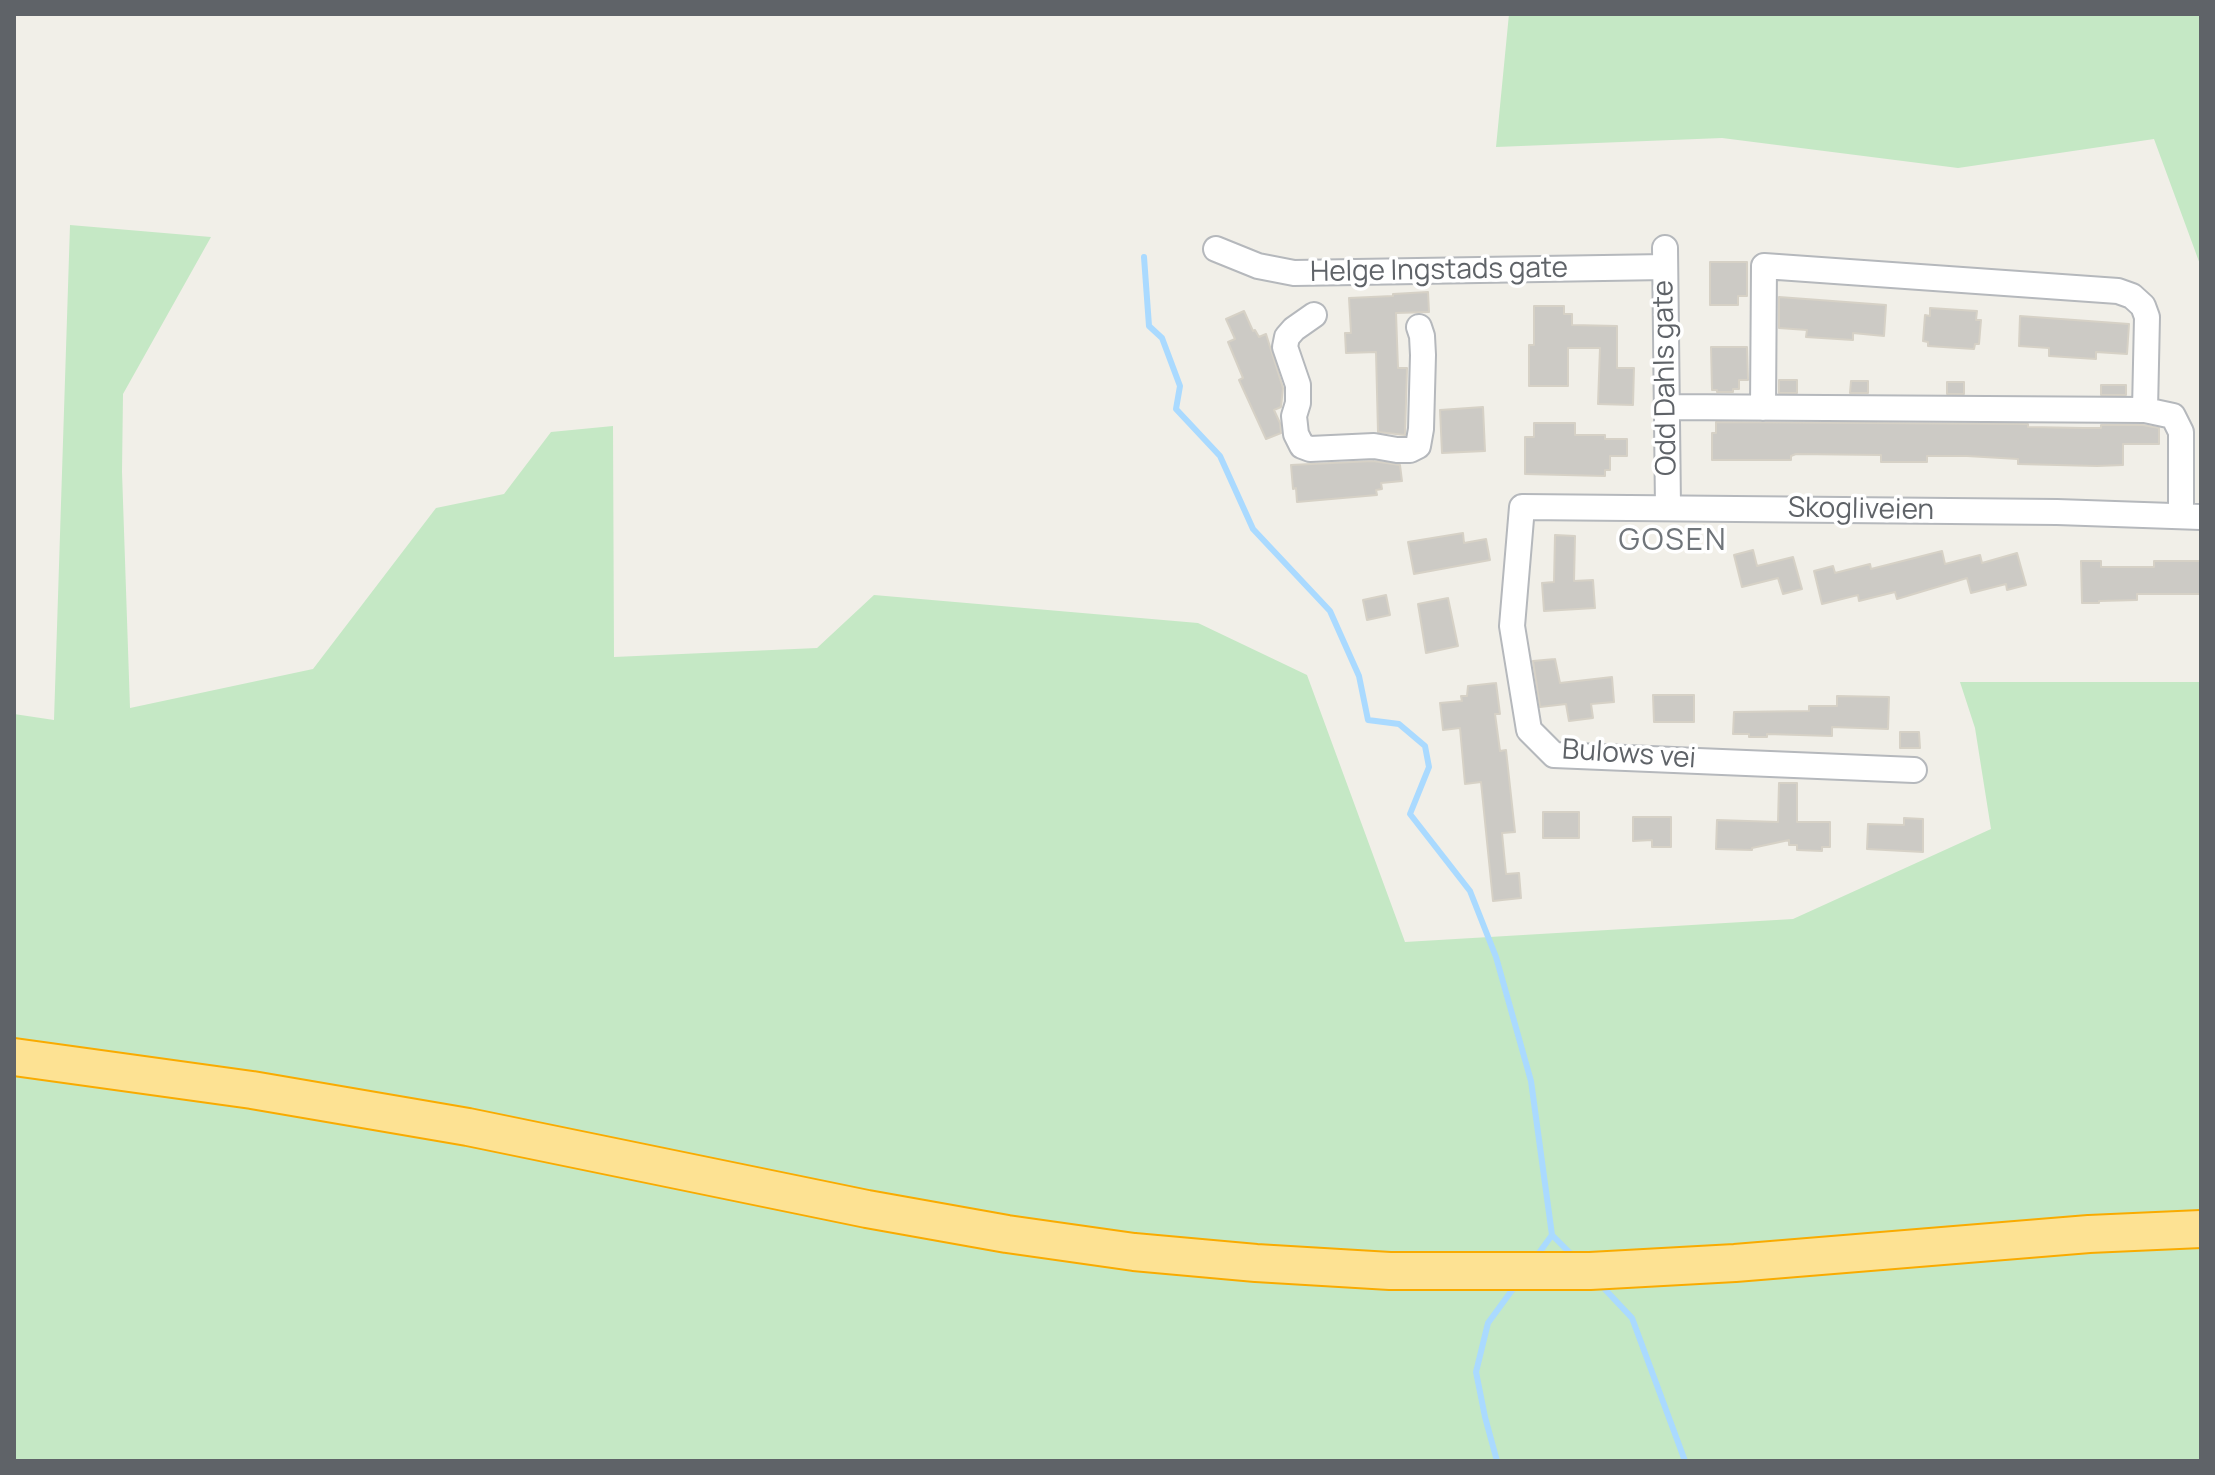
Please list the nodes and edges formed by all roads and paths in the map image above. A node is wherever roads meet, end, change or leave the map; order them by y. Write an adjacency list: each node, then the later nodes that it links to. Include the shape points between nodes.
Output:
1 (1216, 249): 2 (street, Helge Ingstads gate, via 1294,273)
2 (1665, 257): 5 (street, Odd Dahls gate)
3 (1314, 315): 4 (street, Helge Ingstads gate, via 1287,337 1285,347 1298,385 1296,434 1310,449 1418,446 1423,355)
4 (1419, 327)
5 (1667, 407): 6 (street); 9 (street, Odd Dahls gate)
6 (1763, 408): 7 (street); 7 (street, via 1764,266 2132,296 2147,317)
7 (2145, 410): 10 (street, via 2173,416 2181,432)
8 (1522, 507): 9 (street, Skogliveien); 11 (street, Bulows vei, via 1512,626 1529,730 1554,755)
9 (1668, 507): 10 (street, Skogliveien)
10 (2191, 516)
11 (1914, 770)
12 (14, 1057): 14 (highway, via 468,1127 1007,1234 1256,1263 1390,1271 1590,1271)
13 (14, 1073): 15 (highway, via 465,1142 1003,1248 1253,1278 1462,1287 1590,1286)
14 (2201, 1229)
15 (2201, 1245)

